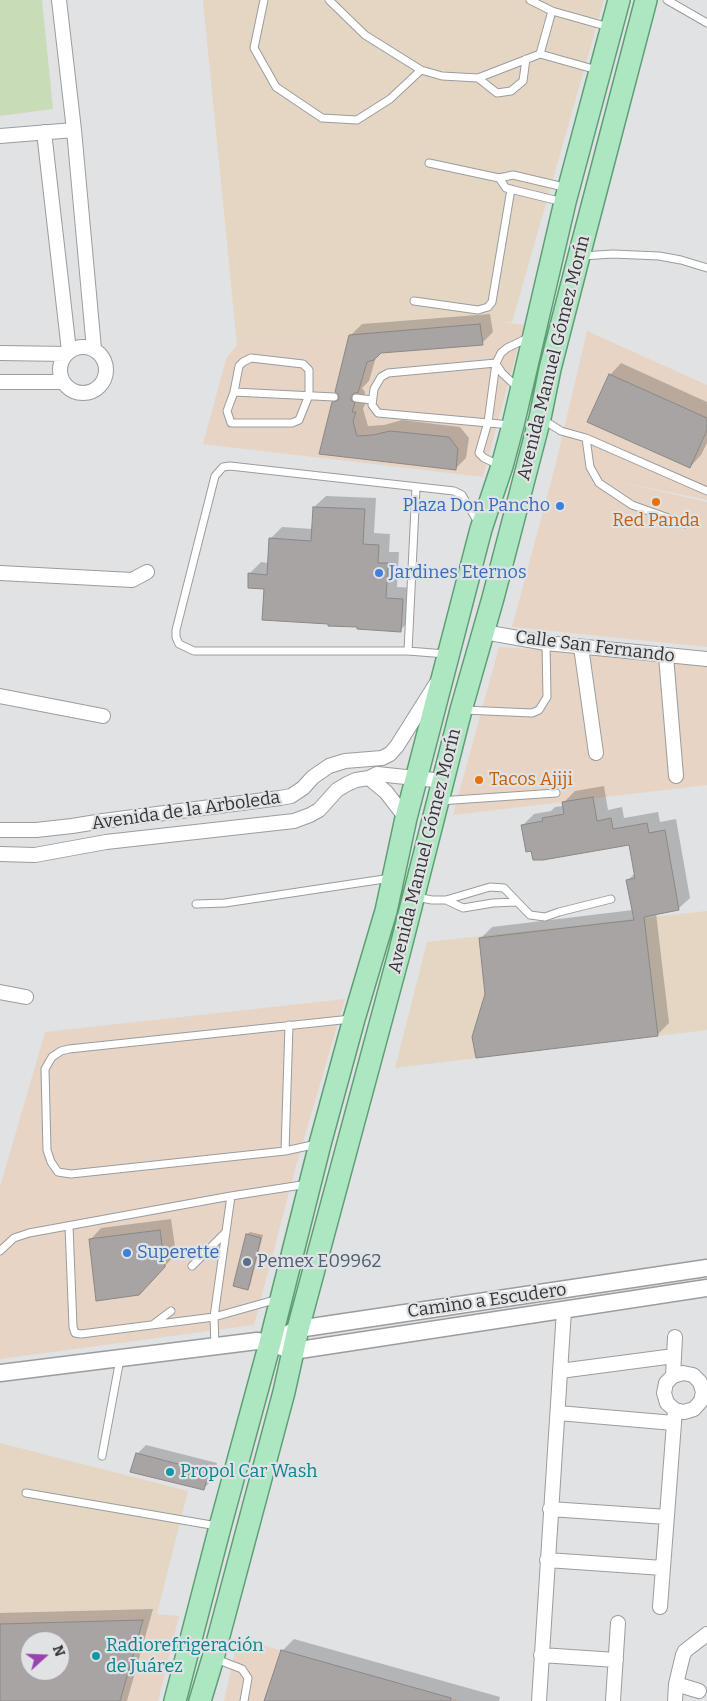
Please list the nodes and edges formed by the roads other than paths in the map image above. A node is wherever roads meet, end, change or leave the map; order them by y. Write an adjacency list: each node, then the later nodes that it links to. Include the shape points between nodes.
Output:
1 (58, 0): 16 (street)
2 (264, 0): 13 (lane, via 254,48 276,87 322,118 356,120 390,99)
3 (330, 0): 13 (lane, via 365,35)
4 (530, 0): 8 (lane)
5 (619, 0): 10 (main road, Avenida Manuel Gómez Morín)
6 (646, 0): 23 (main road, Avenida Manuel Gómez Morín)
7 (667, 0): 9 (lane)
8 (552, 11): 10 (lane); 11 (lane)
9 (707, 23)
10 (611, 28): 14 (main road, Avenida Manuel Gómez Morín)
11 (540, 54): 12 (lane); 14 (lane)
12 (526, 59): 15 (lane); 15 (lane, via 523,81 510,91 497,93)
13 (421, 70): 15 (lane, via 442,76)
14 (601, 71): 22 (main road, Avenida Manuel Gómez Morín)
15 (478, 78)
16 (74, 130): 17 (street); 27 (street)
17 (44, 132): 18 (street); 28 (street)
18 (0, 136)
19 (429, 163): 20 (lane)
20 (499, 178): 21 (lane, via 506,188); 22 (lane, via 513,175)
21 (511, 189): 22 (lane); 25 (lane, via 492,302 488,307 478,310)
22 (568, 195): 26 (main road, Avenida Manuel Gómez Morín)
23 (579, 256): 24 (lane, via 659,256); 39 (main road, Avenida Manuel Gómez Morín)
24 (707, 268)
25 (414, 300)
26 (535, 335): 30 (lane, via 507,348); 33 (main road, Avenida Manuel Gómez Morín)
27 (94, 350): 28 (street, via 81,346); 32 (street, via 106,368 97,388 82,393)
28 (67, 352): 29 (street); 32 (street, via 60,367)
29 (0, 353)
30 (496, 363): 33 (lane); 38 (lane, via 388,373 374,389); 40 (lane)
31 (0, 382): 32 (street)
32 (63, 382)
33 (521, 390): 41 (main road, Avenida Manuel Gómez Morín)
34 (234, 392): 35 (lane); 35 (lane, via 239,366 251,358 302,364 310,374); 35 (lane, via 227,411 231,423 296,422 301,418)
35 (309, 395): 36 (lane)
36 (334, 397)
37 (356, 398): 38 (lane)
38 (372, 400): 40 (lane, via 378,412)
39 (540, 418): 42 (lane, via 561,431); 50 (main road, Avenida Manuel Gómez Morín)
40 (488, 422): 41 (lane); 43 (lane, via 479,453)
41 (513, 425): 43 (main road, Avenida Manuel Gómez Morín)
42 (586, 438): 45 (lane); 46 (lane, via 590,467 599,483 632,505)
43 (502, 466): 47 (main road, Avenida Manuel Gómez Morín)
44 (416, 487): 47 (lane, via 458,492); 53 (lane); 53 (lane, via 223,467 215,476 176,630 179,644 194,651)
45 (707, 491)
46 (685, 524)
47 (482, 528): 56 (main road, Avenida Manuel Gómez Morín)
48 (147, 572): 49 (street, via 132,580)
49 (0, 573)
50 (484, 632): 51 (street, Calle San Fernando); 58 (main road, Avenida Manuel Gómez Morín)
51 (546, 643): 52 (street, Calle San Fernando); 58 (lane, via 547,697 539,710 532,713)
52 (581, 647): 54 (street, Calle San Fernando); 60 (street)
53 (408, 651): 56 (lane)
54 (666, 656): 55 (street, Calle San Fernando); 63 (street)
55 (707, 659)
56 (446, 664): 61 (street); 64 (main road, Avenida Manuel Gómez Morín)
57 (0, 696): 59 (street)
58 (461, 710): 65 (main road, Avenida Manuel Gómez Morín)
59 (103, 716)
60 (596, 753)
61 (390, 754): 62 (street); 68 (street, Avenida de la Arboleda, via 329,766 291,796)
62 (373, 776): 64 (street, Avenida de la Arboleda); 69 (street); 71 (street, Avenida de la Arboleda, via 337,790 310,815 294,821)
63 (676, 776)
64 (417, 779): 65 (street, Avenida de la Arboleda); 69 (main road, Avenida Manuel Gómez Morín)
65 (444, 781): 67 (main road, Avenida Manuel Gómez Morín)
66 (556, 793): 67 (lane)
67 (439, 801): 76 (main road, Avenida Manuel Gómez Morín)
68 (257, 802): 70 (street, Avenida de la Arboleda); 71 (street)
69 (406, 818): 75 (main road, Avenida Manuel Gómez Morín)
70 (86, 824): 72 (street, Avenida de la Arboleda, via 36,830); 73 (street)
71 (260, 824): 73 (street, Avenida de la Arboleda)
72 (0, 830)
73 (86, 846): 74 (street, Avenida de la Arboleda, via 35,854)
74 (0, 854)
75 (394, 877): 80 (lane, via 225,903); 83 (main road, Avenida Manuel Gómez Morín)
76 (414, 896): 78 (lane); 100 (main road, Avenida Manuel Gómez Morín)
77 (611, 899): 79 (lane, via 545,917 530,915)
78 (446, 900): 79 (lane, via 464,908); 79 (lane, via 490,887 504,888)
79 (516, 902)
80 (196, 904)
81 (0, 992): 82 (street)
82 (26, 998)
83 (354, 1019): 84 (lane); 85 (main road, Avenida Manuel Gómez Morín)
84 (289, 1025): 86 (lane); 86 (lane, via 69,1049 52,1057 45,1069 47,1150 58,1172 71,1174)
85 (320, 1144): 86 (lane); 87 (main road, Avenida Manuel Gómez Morín)
86 (284, 1151)
87 (311, 1184): 88 (lane); 95 (main road, Avenida Manuel Gómez Morín)
88 (231, 1196): 89 (lane); 90 (lane)
89 (69, 1226): 91 (lane, via 14,1238); 99 (lane, via 75,1333)
90 (226, 1231): 92 (lane); 98 (lane)
91 (0, 1251)
92 (192, 1266)
93 (707, 1268): 100 (street, Camino a Escudero)
94 (707, 1288): 96 (street, Camino a Escudero)
95 (282, 1298): 98 (lane); 102 (main road, Avenida Manuel Gómez Morín)
96 (564, 1310): 104 (street, Camino a Escudero); 107 (street)
97 (171, 1312): 99 (lane)
98 (214, 1316): 99 (lane); 103 (lane)
99 (153, 1325)
100 (298, 1330): 102 (street, Camino a Escudero); 104 (main road, Avenida Manuel Gómez Morín)
101 (675, 1337): 105 (street)
102 (270, 1343): 103 (street, Camino a Escudero, via 257,1341); 104 (street, Camino a Escudero); 118 (main road, Avenida Manuel Gómez Morín)
103 (215, 1347): 106 (street, Camino a Escudero)
104 (293, 1351): 125 (main road, Avenida Manuel Gómez Morín)
105 (674, 1356): 107 (street); 109 (street)
106 (120, 1359): 108 (street, Camino a Escudero); 114 (lane)
107 (560, 1371): 112 (street)
108 (0, 1373)
109 (673, 1376): 110 (street, via 683,1373); 113 (street, via 666,1383 664,1393)
110 (704, 1382): 111 (street)
111 (704, 1402): 113 (street)
112 (558, 1413): 113 (street); 116 (street)
113 (674, 1416): 117 (street)
114 (102, 1456)
115 (26, 1493): 118 (lane)
116 (550, 1509): 117 (street); 119 (street)
117 (667, 1516): 120 (street)
118 (220, 1527): 129 (main road, Avenida Manuel Gómez Morín)
119 (547, 1560): 120 (street); 124 (street)
120 (663, 1568): 121 (street)
121 (660, 1607)
122 (618, 1623): 126 (street)
123 (707, 1634): 127 (street, via 685,1651)
124 (541, 1656): 126 (street); 132 (street)
125 (213, 1658): 130 (main road, Avenida Manuel Gómez Morín); 131 (lane, via 242,1669 248,1678)
126 (616, 1660): 134 (street)
127 (676, 1684): 128 (street); 135 (street)
128 (701, 1692)
129 (175, 1701)
130 (200, 1701)
131 (244, 1701)
132 (539, 1701): 133 (street)
133 (553, 1701)
134 (613, 1701)
135 (675, 1701)

